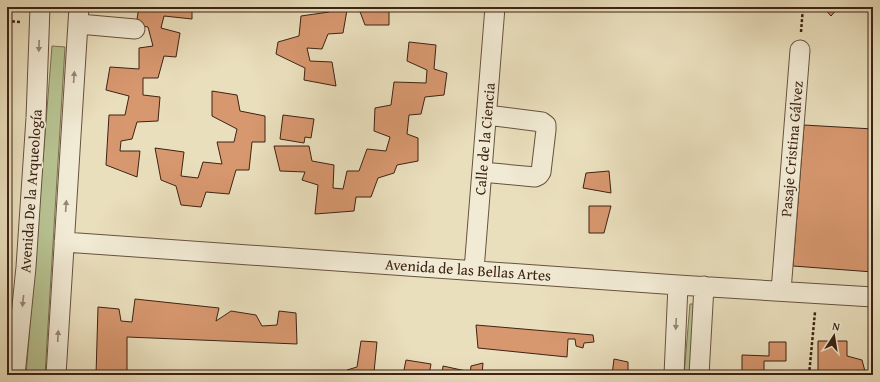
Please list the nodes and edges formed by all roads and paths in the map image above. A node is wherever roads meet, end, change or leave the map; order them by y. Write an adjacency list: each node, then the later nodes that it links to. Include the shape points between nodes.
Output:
1 (40, 7): 16 (street, Avenida De la Arqueología, one-way to 16, via 34,157)
2 (495, 7): 7 (street, Calle de la Ciencia)
3 (803, 7): 6 (path)
4 (79, 16): 5 (street); 9 (street, one-way to 4)
5 (136, 30)
6 (800, 50): 13 (street, Pasaje Cristina Gálvez)
7 (487, 115): 8 (street, Calle de la Ciencia); 8 (street, via 542,122 546,125 546,130 539,175 535,177)
8 (482, 172): 10 (street, Calle de la Ciencia)
9 (64, 242): 10 (street, Avenida de las Bellas Artes); 17 (street, one-way to 9)
10 (474, 270): 11 (street, Avenida de las Bellas Artes)
11 (678, 285): 12 (street, Avenida de las Bellas Artes); 18 (street, one-way to 18)
12 (704, 286): 13 (street, Avenida de las Bellas Artes); 19 (street)
13 (781, 292): 14 (street, Avenida de las Bellas Artes)
14 (817, 294): 15 (street, Avenida de las Bellas Artes); 20 (path)
15 (873, 297)
16 (15, 375)
17 (56, 375)
18 (674, 375)
19 (699, 375)
20 (809, 375)

